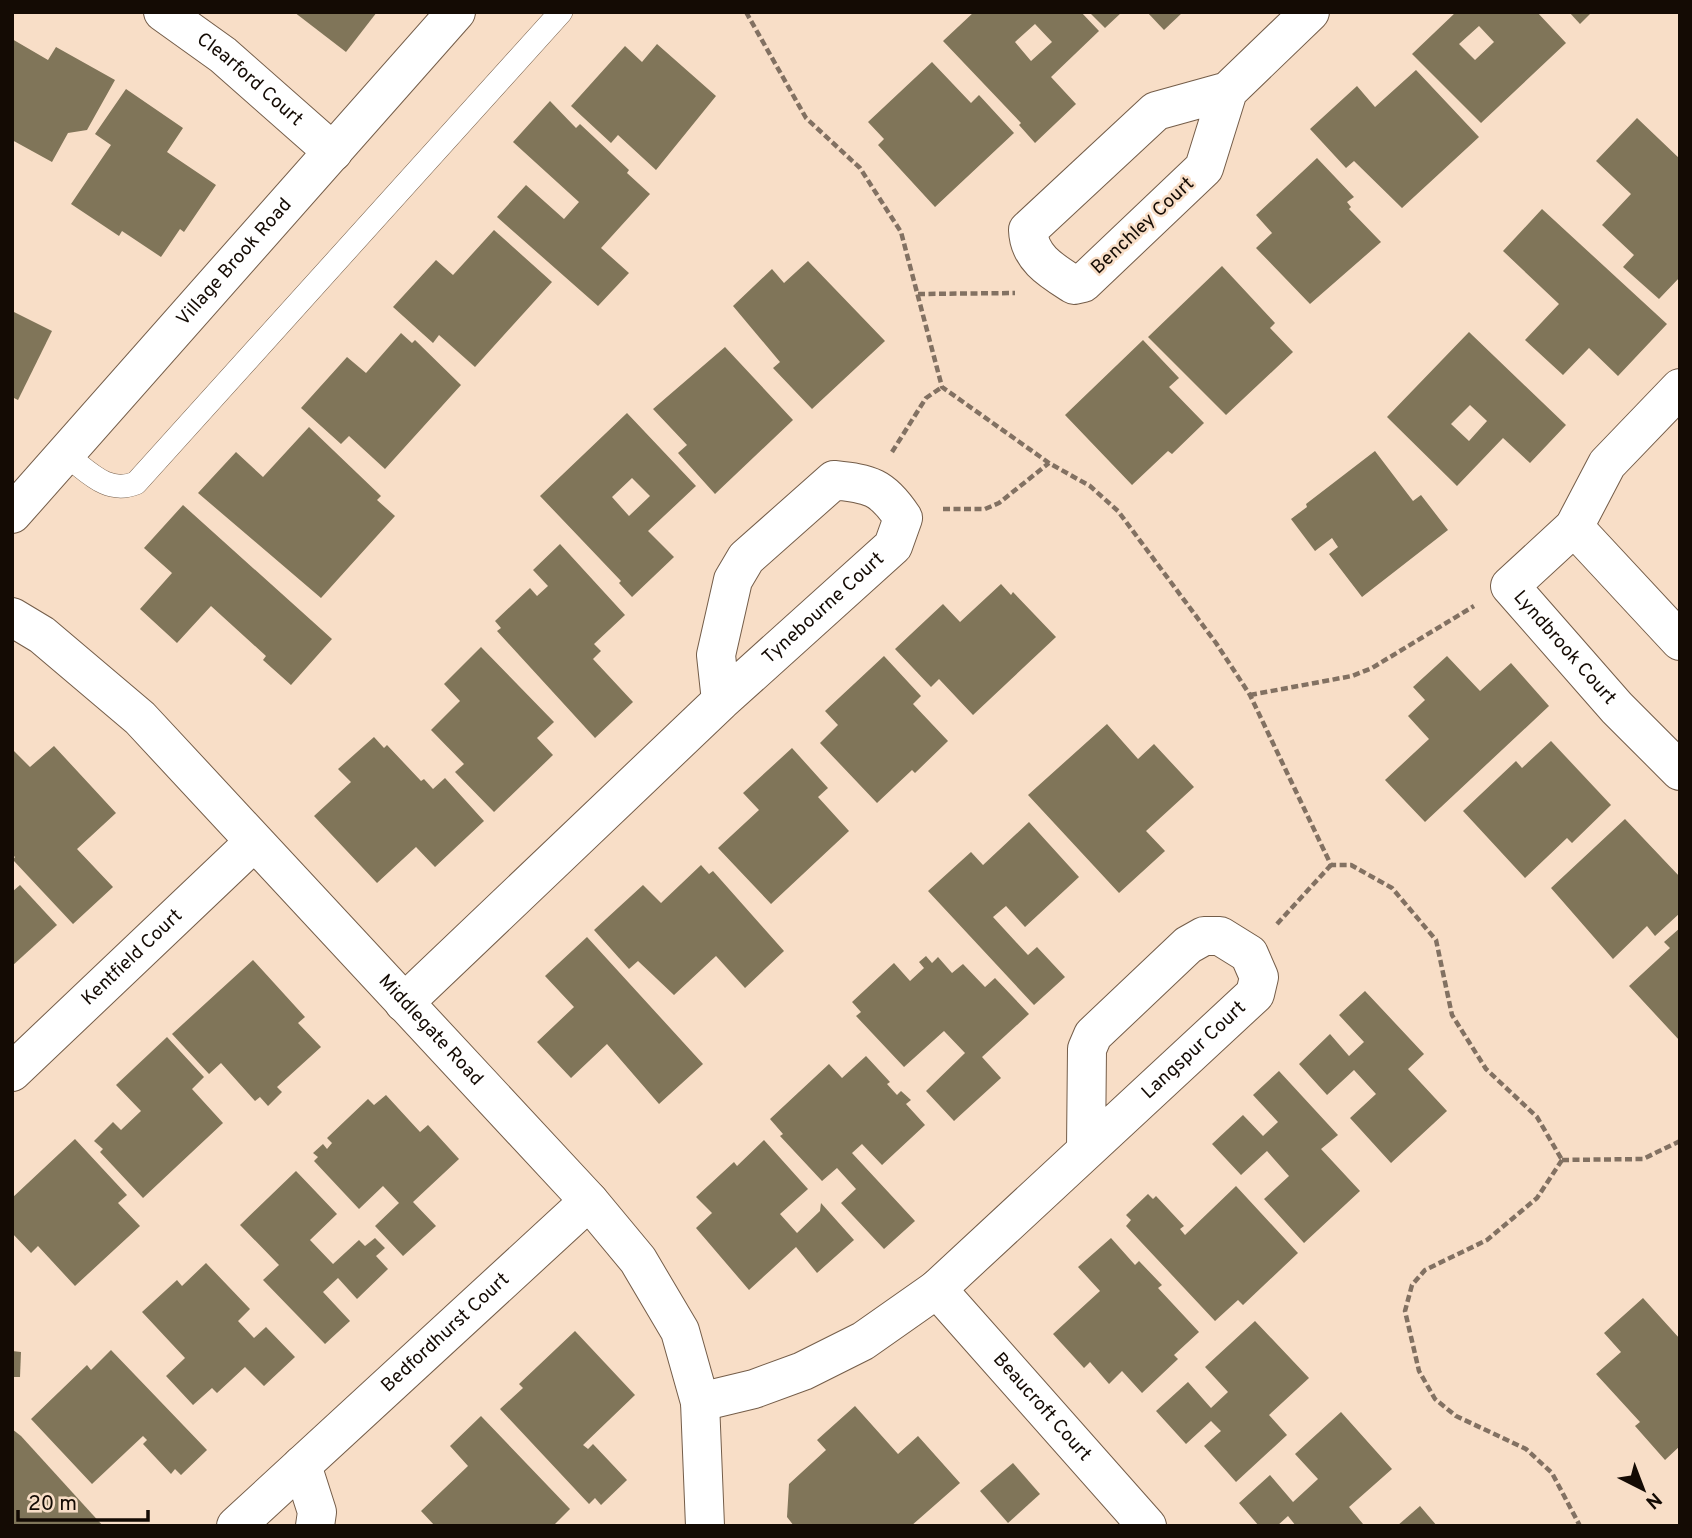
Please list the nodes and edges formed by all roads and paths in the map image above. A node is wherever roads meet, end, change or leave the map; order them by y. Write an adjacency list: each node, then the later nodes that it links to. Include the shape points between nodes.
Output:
1 (163, 12): 7 (street, Clearford Court, via 223,55)
2 (456, 12): 7 (street, Village Brook Road)
3 (561, 12): 12 (lane, via 136,483 122,489 104,484)
4 (746, 12): 9 (path, via 806,118 860,168 901,232)
5 (1310, 12): 6 (street, Benchley Court)
6 (1228, 91): 8 (street, Benchley Court, via 1204,168 1083,283 1074,285); 8 (street, Benchley Court, via 1156,111 1028,230 1029,242)
7 (333, 152): 12 (street, Village Brook Road)
8 (1045, 267): 9 (path, via 1015,293)
9 (918, 294): 10 (path)
10 (942, 387): 13 (path); 14 (path, via 926,398)
11 (1680, 388): 17 (street, Lyndbrook Court, via 1607,464)
12 (66, 455): 15 (street, Village Brook Road)
13 (1049, 463): 16 (path, via 985,509 937,509); 21 (path, via 1090,486 1118,511)
14 (868, 484): 16 (street, via 889,497); 22 (street, via 834,480 746,558 733,580 716,655)
15 (12, 514)
16 (903, 518): 22 (street, Tynebourne Court, via 893,546)
17 (1574, 527): 18 (street, Lyndbrook Court); 20 (street)
18 (1510, 586): 21 (path, via 1372,668); 23 (street, Lyndbrook Court, via 1617,708)
19 (12, 617): 24 (street, Middlegate Road, via 41,635 140,718)
20 (1680, 641)
21 (1250, 695): 25 (path)
22 (721, 701): 27 (street, Tynebourne Court)
23 (1680, 771)
24 (253, 843): 27 (street, Middlegate Road); 28 (street, Kentfield Court)
25 (1331, 865): 26 (path); 31 (path, via 1351,865 1392,888 1436,940 1452,1015 1486,1069 1537,1117)
26 (1248, 954): 30 (street, Langspur Court, via 1259,977 1255,994); 30 (street, via 1220,936 1204,936 1188,945 1093,1035 1087,1049)
27 (404, 1003): 32 (street, Middlegate Road)
28 (12, 1072)
29 (1680, 1141): 31 (path, via 1643,1159)
30 (1086, 1148): 33 (street, Langspur Court)
31 (1562, 1160): 40 (path, via 1537,1198 1487,1240 1425,1270 1412,1285 1405,1311 1419,1371 1435,1399 1456,1416 1526,1449 1552,1473)
32 (589, 1201): 34 (street, Middlegate Road, via 638,1260 680,1331); 35 (street, Bedfordhurst Court)
33 (937, 1289): 34 (street, Langspur Court, via 863,1341 803,1371); 39 (street, Beaucroft Court)
34 (700, 1402): 38 (street, Middlegate Road)
35 (302, 1465): 36 (street, Bedfordhurst Court); 37 (street, via 317,1512)
36 (236, 1526)
37 (315, 1526)
38 (705, 1526)
39 (1147, 1526)
40 (1580, 1526)

